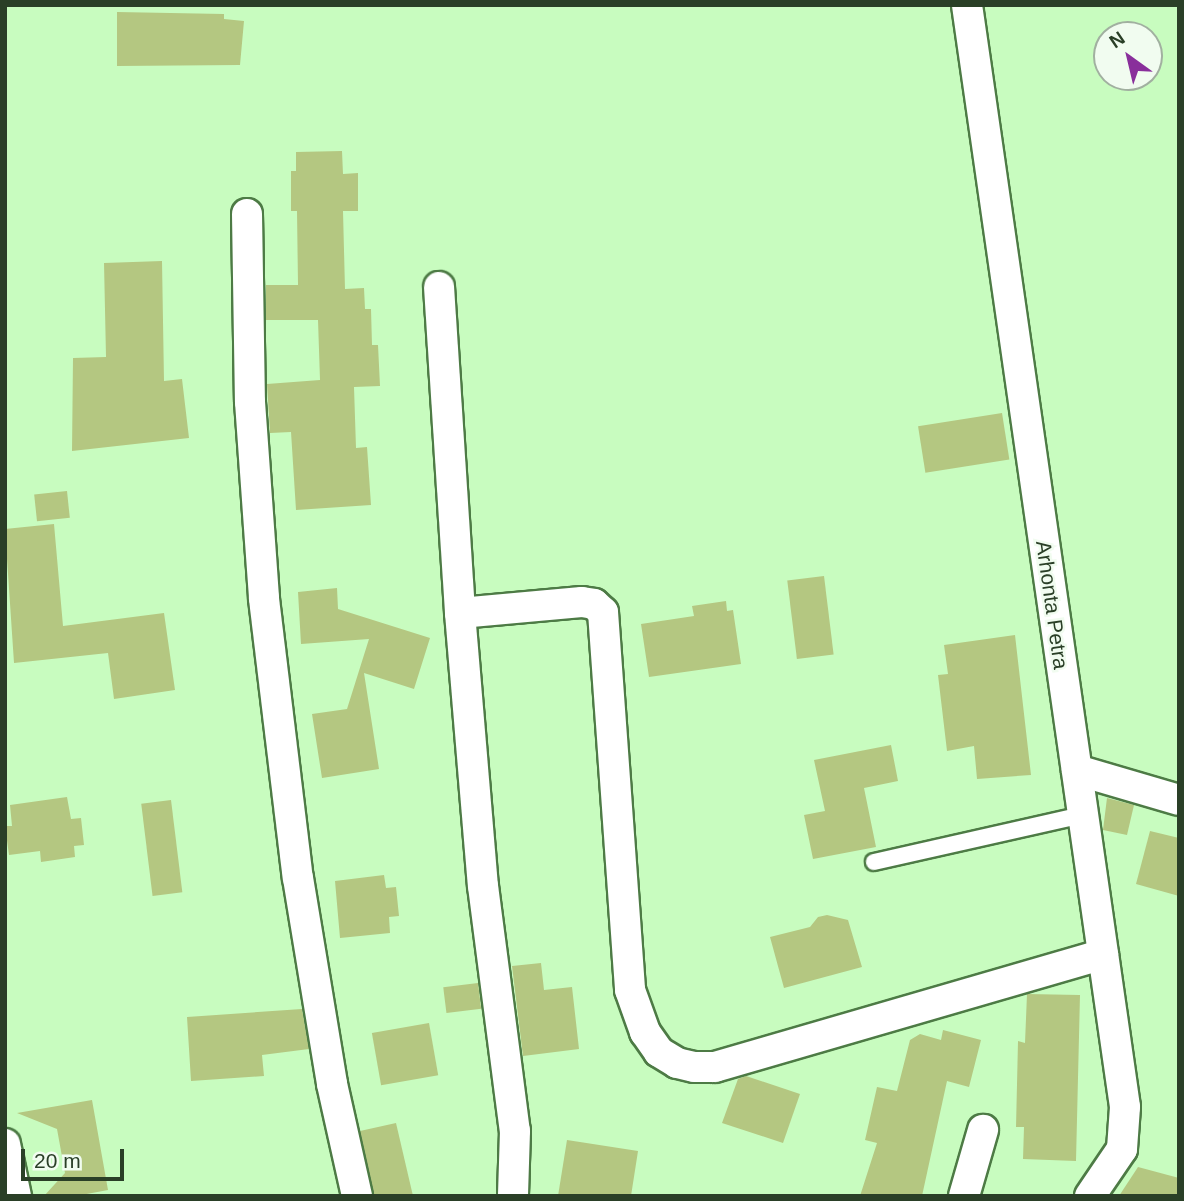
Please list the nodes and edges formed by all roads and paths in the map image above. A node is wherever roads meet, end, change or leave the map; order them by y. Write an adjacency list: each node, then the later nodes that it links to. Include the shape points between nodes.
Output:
1 (967, 5): 5 (street, Arhonta Petra)
2 (247, 214): 13 (street, via 250,402 264,599 298,878 332,1084)
3 (439, 287): 4 (street)
4 (460, 613): 9 (street, via 582,602 603,612 630,990 645,1032 659,1052 677,1063 715,1067); 14 (street, via 483,886 515,1131)
5 (1077, 770): 6 (street); 7 (street, Arhonta Petra)
6 (1179, 800)
7 (1082, 815): 8 (lane); 9 (street, Arhonta Petra)
8 (874, 862)
9 (1103, 954): 16 (street, Arhonta Petra, via 1125,1130 1122,1149)
10 (983, 1130): 15 (street)
11 (5, 1143): 12 (street)
12 (16, 1196)
13 (357, 1196)
14 (513, 1196)
15 (964, 1196)
16 (1090, 1196)

